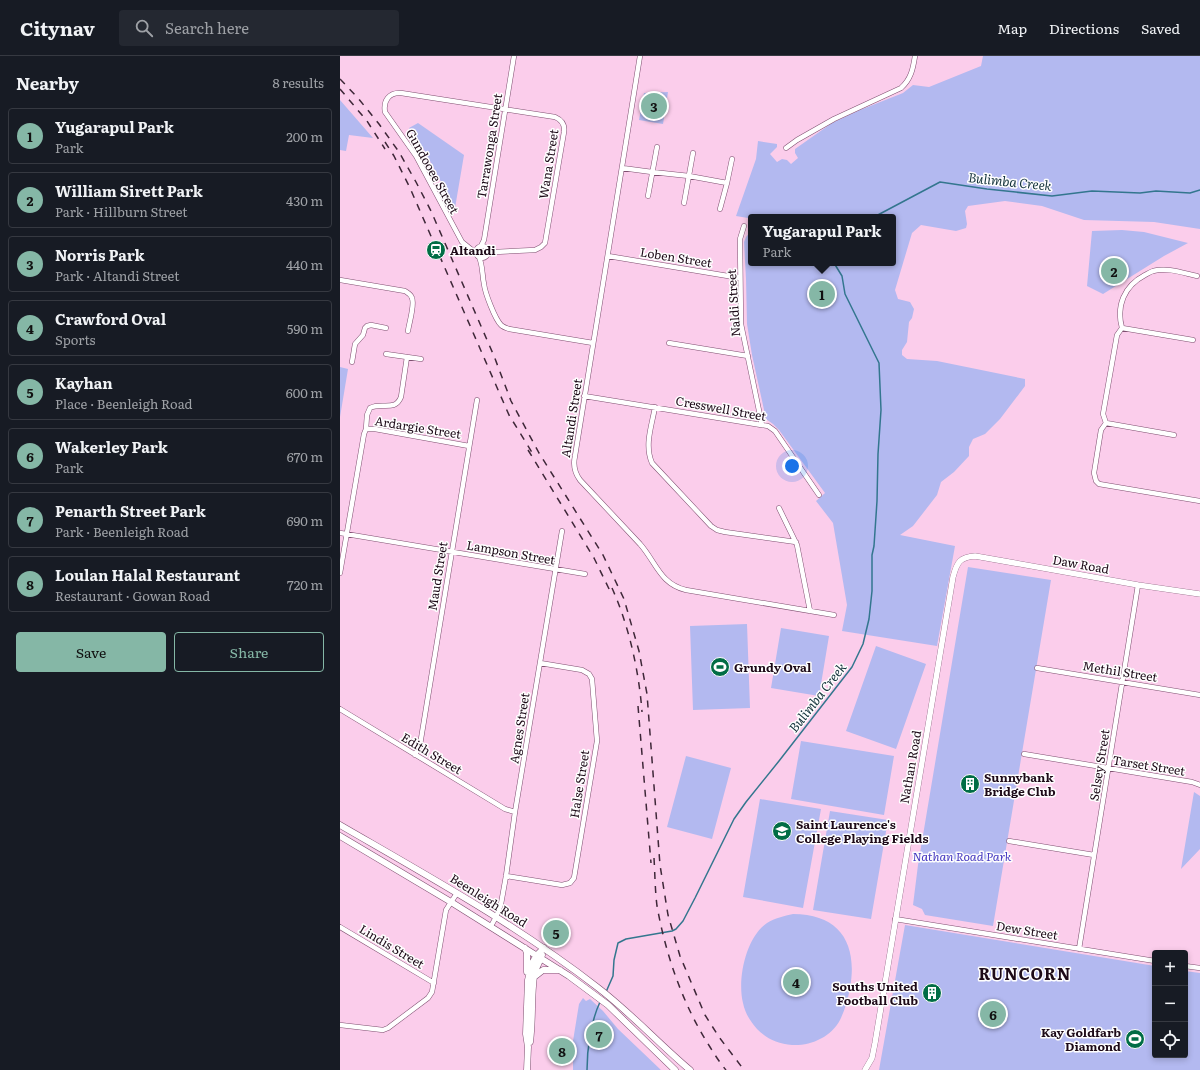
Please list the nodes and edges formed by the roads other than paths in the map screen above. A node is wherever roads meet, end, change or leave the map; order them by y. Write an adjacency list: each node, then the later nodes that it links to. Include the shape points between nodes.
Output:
1 (514, 56): 5 (street, Tarrawonga Street)
2 (640, 56): 10 (street, Altandi Street)
3 (915, 56): 7 (street, via 911,74 901,88 834,119)
4 (386, 100): 5 (street, Wana Street, via 398,93); 18 (street, Gundooee Street, via 385,112 424,169 462,242)
5 (505, 110): 19 (street, Tarrawonga Street); 19 (street, Wana Street, via 557,118 563,123 564,130 545,243 534,250)
6 (657, 148): 11 (street)
7 (786, 148)
8 (693, 153): 12 (street)
9 (732, 159): 13 (street)
10 (622, 168): 11 (street); 21 (street, Altandi Street)
11 (652, 172): 12 (street); 14 (street)
12 (689, 176): 13 (street); 15 (street)
13 (727, 183): 16 (street)
14 (648, 196)
15 (684, 203)
16 (720, 209)
17 (744, 226): 24 (street, Naldi Street, via 740,239)
18 (471, 250): 19 (street); 20 (street, Gundooee Street)
19 (484, 250): 20 (street, Tarrawonga Street, via 476,253); 20 (street, via 484,258); 22 (street)
20 (478, 256): 22 (street, Gundooee Street)
21 (608, 256): 24 (street, Loben Street); 30 (street, Altandi Street)
22 (482, 263): 30 (street, Gundooee Street, via 486,293 496,318 504,327)
23 (1197, 276): 27 (street, via 1165,270 1153,271 1138,279 1128,288 1123,300 1120,318)
24 (740, 278): 33 (street, Naldi Street, via 741,320)
25 (340, 280): 28 (street, via 409,293 413,302)
26 (386, 328): 36 (street, via 367,326 355,344)
27 (1122, 328): 29 (street); 40 (street, via 1115,343 1103,414)
28 (408, 331)
29 (1193, 340)
30 (593, 343): 37 (street, Altandi Street)
31 (669, 343): 33 (street)
32 (386, 354): 34 (street)
33 (748, 356): 41 (street, Naldi Street)
34 (407, 357): 35 (street); 42 (street, via 399,402 395,405 370,408)
35 (421, 359)
36 (352, 362)
37 (584, 396): 39 (street, Cresswell Street); 59 (street, Altandi Street, via 574,463 575,472 640,544 666,580 675,587 686,590)
38 (477, 400): 44 (street, Maud Street)
39 (655, 407): 41 (street, Cresswell Street); 51 (street, via 648,446 652,463 711,526 725,532)
40 (1106, 423): 43 (street); 46 (street, via 1101,430 1094,472 1099,484)
41 (762, 425): 45 (street, Cresswell Street, via 775,431)
42 (366, 429): 44 (street, Ardargie Street); 50 (street, Ardargie Street)
43 (1174, 435)
44 (469, 446): 52 (street, Maud Street)
45 (819, 495)
46 (1200, 501)
47 (779, 508): 51 (street)
48 (562, 531): 54 (street, Agnes Street)
49 (340, 533): 50 (street, Lampson Street)
50 (347, 534): 52 (street, Lampson Street); 55 (street, Ardargie Street)
51 (796, 542): 59 (street)
52 (451, 552): 54 (street, Lampson Street); 67 (street, Maud Street, via 420,745)
53 (959, 561): 57 (street, Daw Road, via 968,556 975,556); 79 (street, Nathan Road, via 953,576)
54 (556, 570): 56 (street, Lampson Street); 61 (street, Agnes Street)
55 (340, 573)
56 (585, 574)
57 (1138, 585): 58 (street, Daw Road); 63 (street, Selsey Street)
58 (1200, 594)
59 (810, 611): 60 (street, Altandi Street)
60 (834, 614)
61 (540, 663): 70 (street, Agnes Street); 75 (street, Halse Street, via 582,670 589,674 592,679 597,740 574,878 570,883 562,885)
62 (1037, 668): 63 (street, Methil Street)
63 (1123, 682): 64 (street, Methil Street); 68 (street, Selsey Street)
64 (1200, 695)
65 (340, 709): 67 (street, Edith Street)
66 (1024, 754): 68 (street, Tarset Street)
67 (415, 755): 70 (street, Edith Street, via 505,809)
68 (1108, 769): 69 (street, Tarset Street); 74 (street, Selsey Street)
69 (1200, 785)
70 (516, 812): 75 (street, Agnes Street)
71 (340, 825): 76 (main road, Beenleigh Road)
72 (340, 836): 77 (main road, Beenleigh Road)
73 (1009, 841): 74 (street)
74 (1094, 855): 84 (street, Selsey Street)
75 (506, 876): 78 (street, Agnes Street)
76 (457, 893): 77 (street); 78 (main road, Beenleigh Road)
77 (451, 902): 80 (main road, Beenleigh Road); 91 (street, via 446,910)
78 (496, 917): 80 (street, Agnes Street); 83 (main road, Beenleigh Road)
79 (895, 919): 84 (street, Dew Street); 96 (street, Nathan Road, via 875,1043 872,1058)
80 (491, 926): 82 (main road, Beenleigh Road)
81 (340, 927): 91 (street, Lindis Street)
82 (524, 946): 85 (main road, Beenleigh Road); 90 (main road, via 527,953 527,973)
83 (544, 948): 85 (main road); 95 (main road, Beenleigh Road, via 598,987)
84 (1079, 949): 86 (street, Dew Street)
85 (539, 957): 89 (main road, Beenleigh Road); 90 (main road, via 531,966)
86 (1152, 961)
87 (1188, 966): 88 (street)
88 (1200, 968)
89 (560, 970): 90 (main road, via 543,970); 94 (main road, Beenleigh Road, via 608,1005)
90 (531, 978): 93 (main road, via 526,1034)
91 (434, 983): 92 (street, via 428,998 388,1028 383,1030)
92 (340, 1024)
93 (527, 1070)
94 (675, 1070)
95 (690, 1070)
96 (865, 1070)

